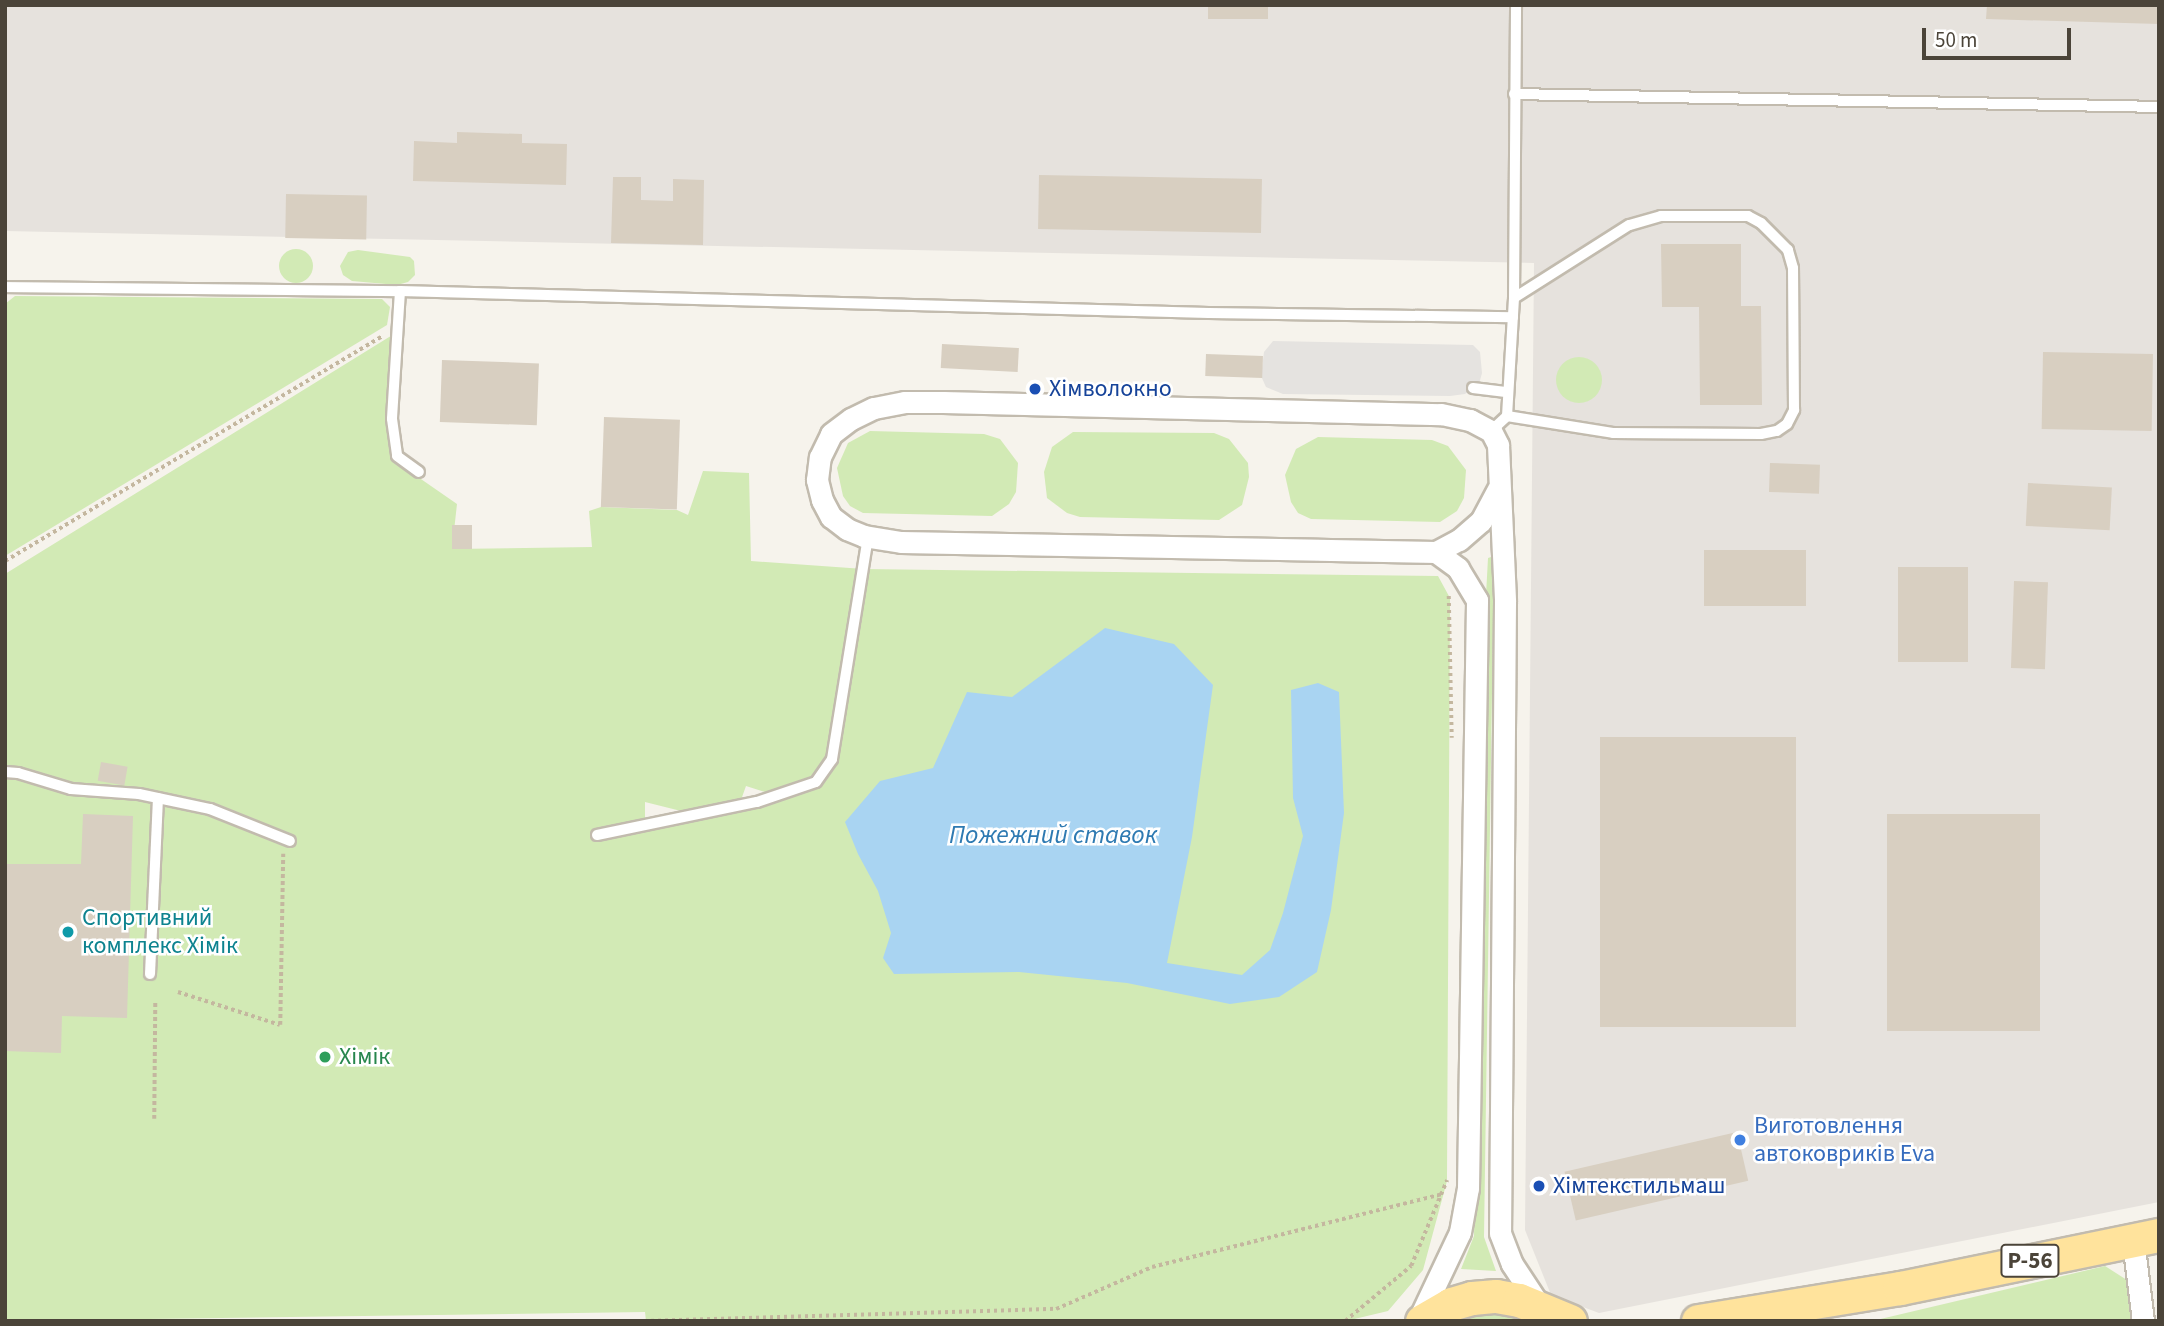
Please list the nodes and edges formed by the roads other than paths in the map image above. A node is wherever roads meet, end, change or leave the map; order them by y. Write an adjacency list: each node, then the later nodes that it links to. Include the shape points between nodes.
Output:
1 (1516, 5): 2 (lane)
2 (1514, 94): 3 (lane); 6 (lane)
3 (2159, 107)
4 (5, 287): 5 (lane)
5 (400, 291): 7 (lane, via 1181,313); 12 (lane, via 392,419 397,456)
6 (1514, 298): 7 (lane); 10 (lane, via 1629,225 1661,216 1748,216 1788,250 1793,268 1794,410 1787,424 1761,434 1613,433)
7 (1513, 317): 9 (lane)
8 (1473, 388): 9 (lane)
9 (1508, 392): 10 (lane)
10 (1507, 416): 11 (lane)
11 (1491, 431): 13 (street, via 1498,444); 14 (street, via 1441,414 905,402 850,419 831,433 820,457 817,480 831,517)
12 (419, 472)
13 (1499, 487): 15 (street, via 1482,522); 23 (street, via 1505,602 1500,1233 1512,1264)
14 (869, 537): 15 (street); 18 (lane, via 832,759 816,782 757,802)
15 (1436, 552): 24 (street, via 1458,568 1477,600 1468,1188 1460,1232)
16 (5, 772): 17 (lane, via 71,789)
17 (158, 798): 19 (lane, via 211,809); 20 (lane)
18 (597, 835)
19 (287, 840)
20 (150, 974)
21 (2146, 1237): 22 (main road, Р-56); 27 (street)
22 (1900, 1288): 25 (main road, Р-56); 26 (main road, Р-56)
23 (1555, 1317): 24 (main road, via 1507,1298 1472,1298)
24 (1420, 1321)
25 (1698, 1321)
26 (1802, 1321)
27 (2143, 1321)

